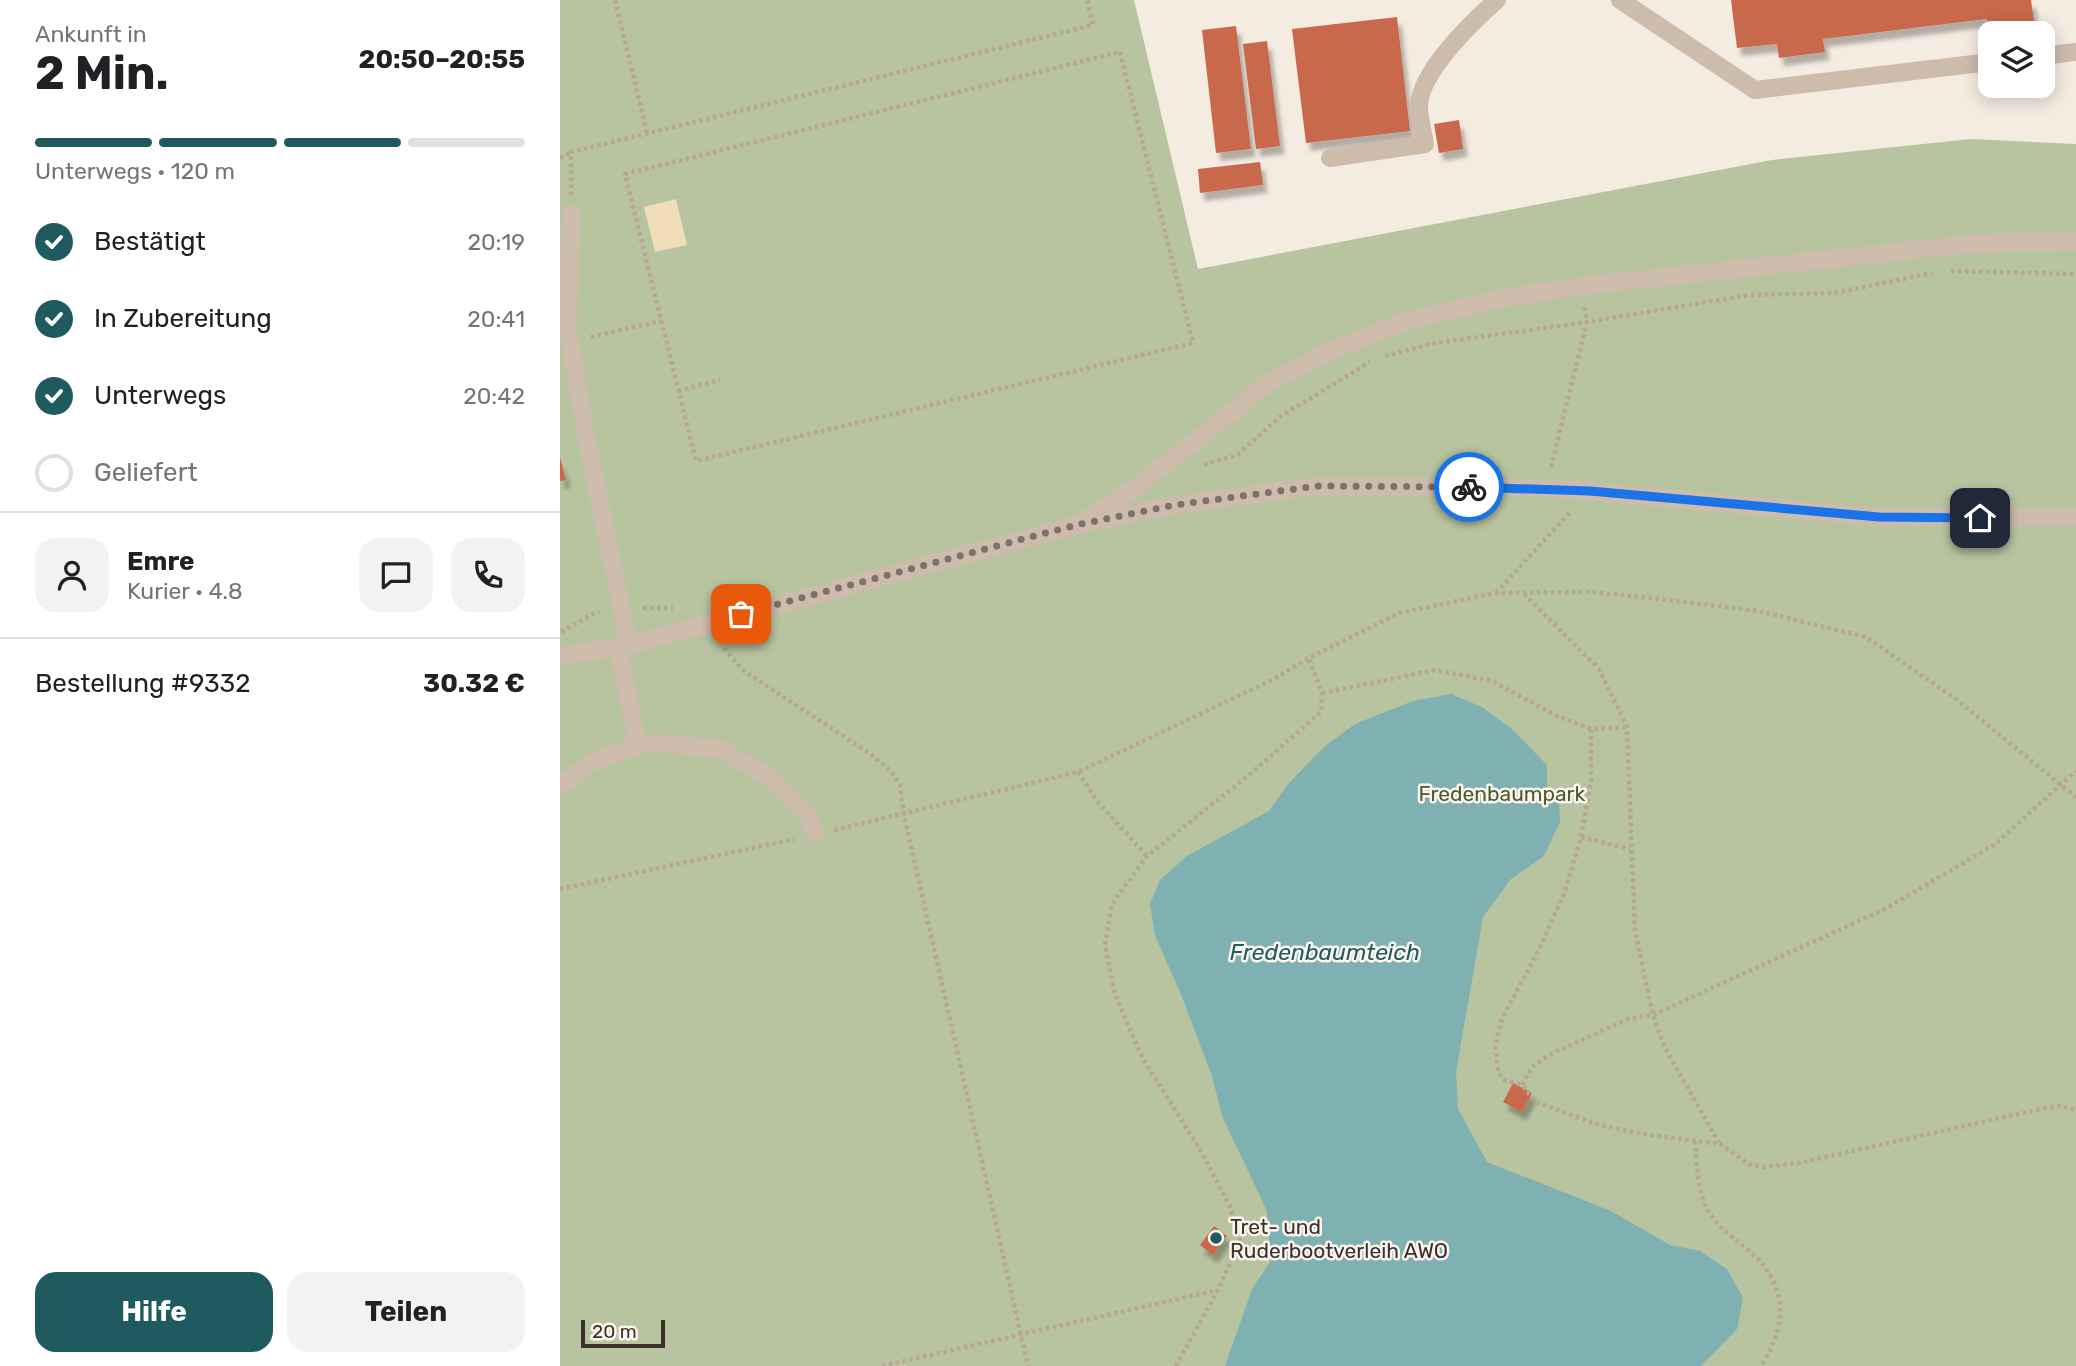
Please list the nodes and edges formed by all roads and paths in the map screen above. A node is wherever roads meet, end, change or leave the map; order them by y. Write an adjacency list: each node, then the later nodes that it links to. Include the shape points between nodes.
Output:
1 (615, 0): 8 (path)
2 (1087, 0): 8 (path, via 1093,24)
3 (1497, 0): 11 (lane, via 1471,22 1431,73 1419,104 1425,144)
4 (1620, 0): 7 (lane, via 1755,90)
5 (2076, 52): 6 (lane)
6 (2055, 54)
7 (1978, 63)
8 (647, 133): 9 (path)
9 (570, 152): 10 (path); 12 (path)
10 (560, 158)
11 (1330, 158)
12 (570, 214): 18 (lane)
13 (2076, 242): 15 (lane, via 1979,243)
14 (2076, 274): 17 (path, via 1944,271 1834,293 1749,295)
15 (1580, 286): 17 (path); 25 (lane, via 1406,321 1333,350 1269,383 1139,485)
16 (660, 321): 18 (path); 20 (path); 20 (path, via 625,174 1120,52 1194,343 696,461)
17 (1587, 323): 21 (path, via 1435,343 1376,359 1281,416 1237,454); 22 (path)
18 (566, 334): 28 (lane)
19 (720, 380): 20 (path)
20 (678, 391)
21 (1200, 466)
22 (1546, 488): 23 (lane); 25 (lane, via 1317,486 1175,505)
23 (1590, 491): 24 (lane, via 1879,517); 26 (path)
24 (2076, 517)
25 (1076, 525): 30 (lane)
26 (1496, 593): 27 (path); 34 (path, via 1399,613)
27 (1524, 594): 36 (path, via 1599,668); 42 (path, via 1589,592 1758,611 1866,637 1953,697)
28 (621, 608): 29 (path); 31 (path, via 593,614); 32 (lane)
29 (686, 608)
30 (715, 621): 32 (lane); 44 (path, via 726,650 744,671 892,772 900,785)
31 (560, 632)
32 (624, 647): 33 (lane); 38 (lane)
33 (560, 656)
34 (1309, 658): 35 (path); 39 (path)
35 (1322, 693): 37 (path, via 1435,670 1492,681); 48 (path, via 1321,712)
36 (1627, 726): 37 (path); 47 (path)
37 (1591, 729): 46 (path, via 1591,781)
38 (638, 745): 41 (lane, via 590,763); 45 (lane, via 720,749 771,778 808,816)
39 (1079, 772): 44 (path); 48 (path, via 1097,801)
40 (2076, 772): 42 (path)
41 (560, 785)
42 (2062, 785): 43 (path); 50 (path, via 1994,845 1885,909)
43 (2076, 797)
44 (904, 814): 45 (path); 56 (path)
45 (815, 834): 49 (path)
46 (1581, 837): 47 (path); 51 (path, via 1564,894 1502,1019 1495,1046 1504,1080)
47 (1630, 849): 50 (path, via 1635,931)
48 (1147, 856): 55 (path, via 1112,904 1105,945 1115,995 1143,1059 1230,1206 1240,1241)
49 (560, 889)
50 (1653, 1015): 51 (path, via 1628,1019 1551,1054 1532,1067); 54 (path, via 1664,1046)
51 (1522, 1085): 53 (path, via 1536,1102 1593,1123)
52 (2076, 1110): 54 (path, via 2045,1108 1779,1166 1749,1164)
53 (1695, 1141): 54 (path); 60 (path, via 1709,1213 1757,1258 1779,1293 1777,1332)
54 (1720, 1144)
55 (1218, 1290): 56 (path); 59 (path)
56 (1021, 1334): 57 (path); 58 (path)
57 (882, 1366)
58 (1028, 1366)
59 (1176, 1366)
60 (1761, 1366)

